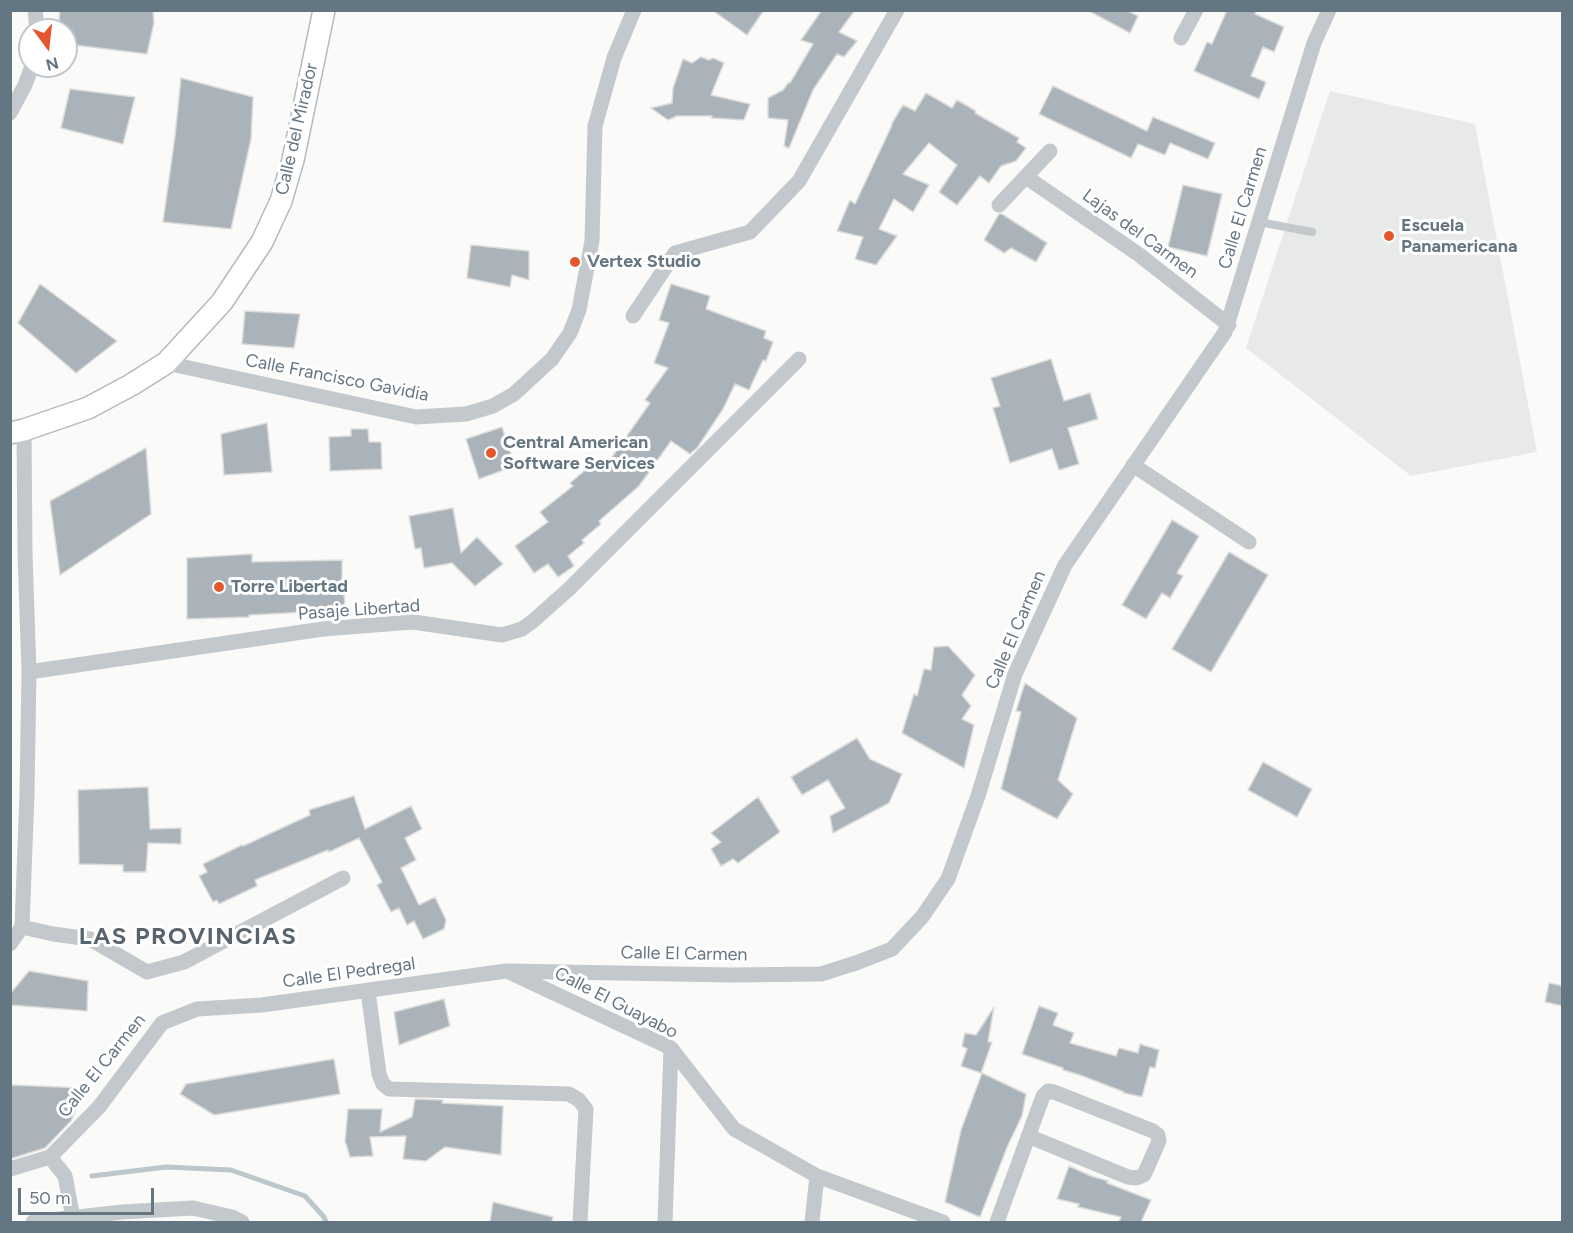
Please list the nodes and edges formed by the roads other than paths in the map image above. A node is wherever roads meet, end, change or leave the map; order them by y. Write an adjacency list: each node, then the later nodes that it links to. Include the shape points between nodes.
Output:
1 (324, 10): 17 (street, Calle del Mirador, via 281,201 262,242 222,302)
2 (634, 10): 17 (street, Calle Francisco Gavidia, via 614,58 595,126 592,242 579,310 570,333 552,359 514,394 466,414 416,417)
3 (897, 10): 14 (street, via 799,181 750,232 675,253)
4 (1196, 10): 6 (street)
5 (1329, 10): 12 (street, Calle El Carmen, via 1314,43)
6 (1180, 38)
7 (28, 78): 8 (street)
8 (10, 113)
9 (1050, 151): 10 (street)
10 (1026, 177): 11 (street); 15 (street, Lajas del Carmen, via 1138,254)
11 (999, 205)
12 (1259, 222): 13 (lane); 15 (street, Calle El Carmen)
13 (1312, 232)
14 (633, 315)
15 (1228, 325): 19 (street, Calle El Carmen)
16 (799, 359): 22 (street, Pasaje Libertad, via 569,589 522,629 502,635 413,622 335,628)
17 (166, 363): 18 (street, Calle del Mirador, via 88,408)
18 (17, 432): 21 (street)
19 (1133, 465): 20 (street); 28 (street, Calle El Carmen, via 1065,565 1015,674 948,879 892,949 821,974)
20 (1249, 542)
21 (18, 554): 22 (street)
22 (28, 672): 23 (street)
23 (27, 793): 24 (street); 26 (street)
24 (10, 794)
25 (343, 878): 26 (street, via 184,962 147,972 90,939)
26 (22, 927): 27 (street)
27 (10, 944)
28 (506, 971): 29 (street, Calle El Pedregal); 31 (street, Calle El Guayabo)
29 (368, 991): 30 (street, Calle El Pedregal); 39 (street, via 378,1074 389,1089 569,1094 579,1100 586,1109)
30 (197, 1009): 33 (street, Calle El Carmen, via 162,1023 99,1107)
31 (671, 1048): 35 (street, Calle El Guayabo, via 734,1129); 40 (street)
32 (1028, 1136): 32 (street, via 1048,1091 1153,1131 1159,1141 1144,1174 1136,1178); 43 (street)
33 (50, 1157): 34 (street, Calle El Carmen); 36 (street, via 65,1176)
34 (10, 1170)
35 (818, 1176): 41 (street); 42 (street, Calle El Guayabo)
36 (73, 1218): 37 (street); 38 (street, via 193,1208)
37 (33, 1222)
38 (242, 1222)
39 (580, 1222)
40 (665, 1222)
41 (812, 1222)
42 (943, 1222)
43 (997, 1222)

